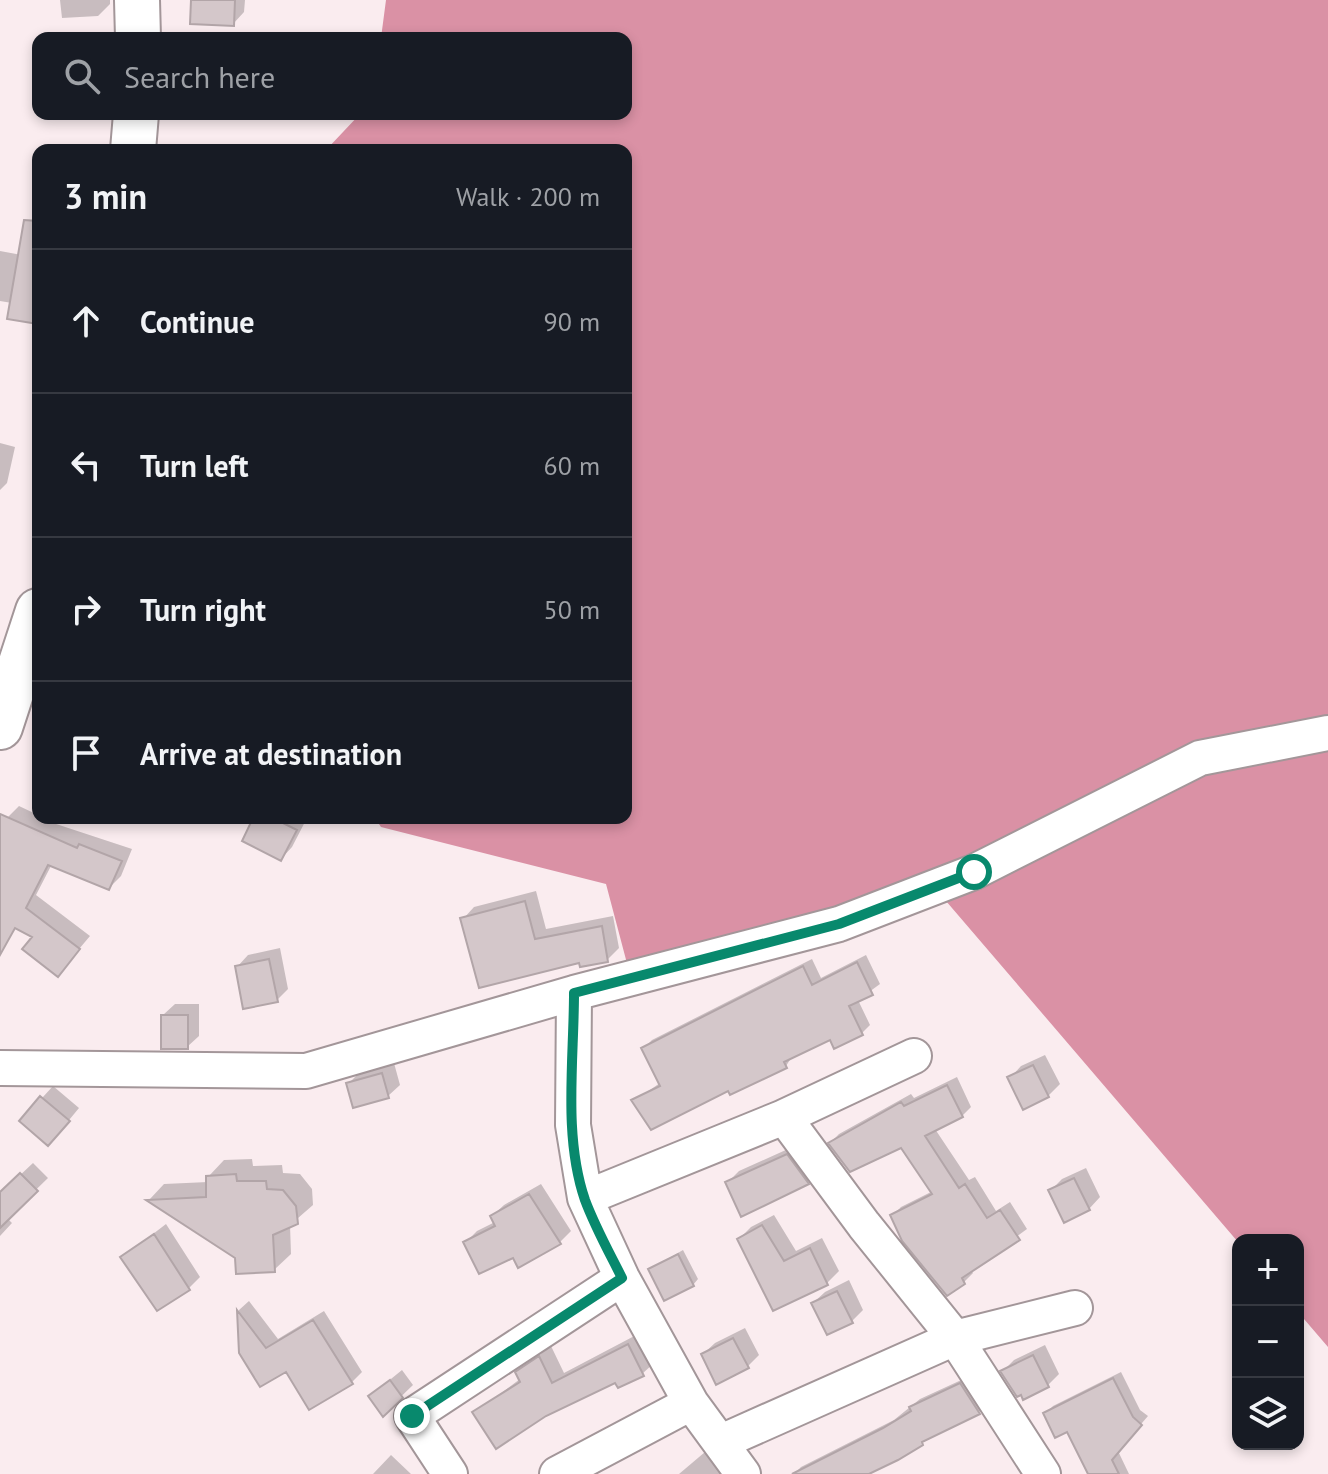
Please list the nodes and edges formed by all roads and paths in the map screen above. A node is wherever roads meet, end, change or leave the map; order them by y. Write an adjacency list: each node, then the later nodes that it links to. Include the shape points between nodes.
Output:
1 (137, 0): 2 (main road)
2 (138, 32)
3 (136, 120): 4 (main road)
4 (134, 144)
5 (32, 629): 6 (main road)
6 (0, 727)
7 (1328, 733): 8 (street, via 1200,758 974,872 839,924)
8 (574, 993): 10 (street, via 306,1071); 12 (street, via 573,1125)
9 (914, 1056): 11 (street)
10 (0, 1068)
11 (784, 1117): 12 (street); 15 (street)
12 (585, 1198): 13 (street)
13 (622, 1278): 16 (street); 19 (street, via 412,1416)
14 (1075, 1308): 15 (street)
15 (955, 1338): 17 (street); 18 (street)
16 (691, 1403): 17 (street); 20 (street)
17 (721, 1442): 21 (street)
18 (1034, 1471)
19 (450, 1474)
20 (557, 1474)
21 (743, 1474)

